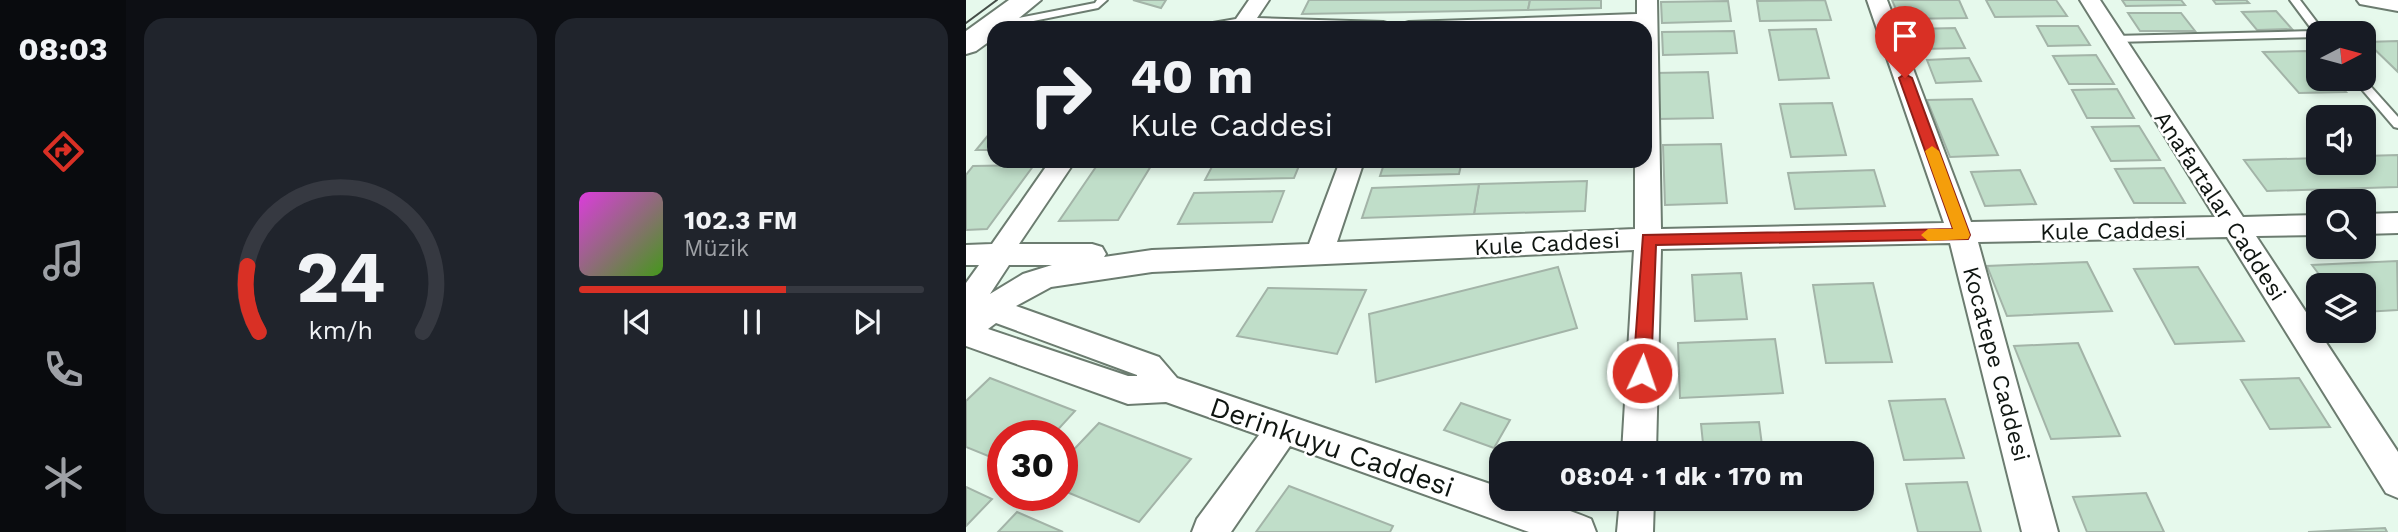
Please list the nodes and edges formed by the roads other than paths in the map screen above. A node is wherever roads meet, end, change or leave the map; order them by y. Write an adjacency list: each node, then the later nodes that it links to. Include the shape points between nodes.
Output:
1 (1027, 0): 10 (main road)
2 (1102, 0): 11 (lane, via 1098,5)
3 (1259, 0): 12 (street)
4 (1877, 0): 28 (street, Kocatepe Caddesi)
5 (2090, 0): 17 (street, Anafartalar Caddesi)
6 (2295, 0): 14 (lane)
7 (2367, 0): 8 (street)
8 (2398, 5)
9 (1647, 10): 13 (street)
10 (1000, 21)
11 (1018, 21)
12 (1245, 21)
13 (1502, 21)
14 (2310, 21)
15 (987, 30): 18 (main road)
16 (2306, 33): 17 (lane)
17 (2115, 39): 27 (street, Anafartalar Caddesi)
18 (966, 45)
19 (2369, 91): 20 (lane)
20 (2398, 124)
21 (1058, 168): 32 (street, via 1007,240)
22 (1350, 168): 31 (street)
23 (1648, 168): 29 (street)
24 (2398, 223): 25 (street)
25 (2376, 224)
26 (2306, 225): 27 (street, Kule Caddesi)
27 (2234, 228): 28 (street, Kule Caddesi); 39 (street, Anafartalar Caddesi)
28 (1962, 235): 29 (street, Kule Caddesi); 44 (street, Kocatepe Caddesi)
29 (1648, 239): 31 (street, Kule Caddesi); 38 (street)
30 (966, 255): 32 (street, Kule Caddesi)
31 (1320, 255): 33 (street, Kule Caddesi)
32 (1002, 256): 33 (street, Kule Caddesi, via 1134,253); 34 (street)
33 (1152, 261): 34 (street, Kule Caddesi, via 1048,276)
34 (974, 305): 35 (street, Kule Caddesi); 36 (street, Derinkuyu Caddesi, via 1148,366)
35 (966, 332): 36 (street, Derinkuyu Caddesi, via 1128,390)
36 (1166, 388): 37 (street, Derinkuyu Caddesi)
37 (1282, 430): 41 (street); 42 (street, Derinkuyu Caddesi)
38 (1640, 441)
39 (2398, 482)
40 (1636, 511): 43 (street)
41 (1210, 532)
42 (1578, 532)
43 (1635, 532)
44 (2040, 532)

